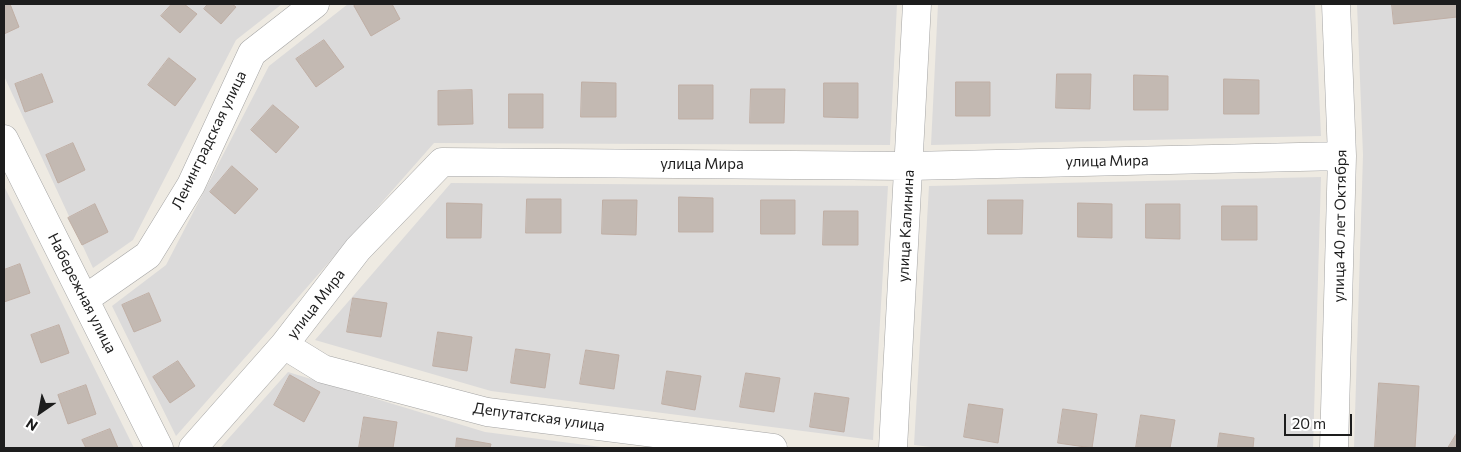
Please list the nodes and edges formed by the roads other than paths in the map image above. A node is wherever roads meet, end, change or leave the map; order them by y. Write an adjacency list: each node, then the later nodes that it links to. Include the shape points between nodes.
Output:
1 (315, 4): 7 (street, Ленинградская улица, via 252,53 190,185 148,254)
2 (917, 4): 6 (street, улица Калинина)
3 (1336, 4): 5 (street, улица 40 лет Октября)
4 (4, 139): 7 (street, Набережная улица)
5 (1342, 156): 6 (street, улица Мира); 13 (street, улица 40 лет Октября)
6 (910, 166): 8 (street, улица Мира, via 442,162 358,249); 12 (street, улица Калинина)
7 (85, 299): 9 (street, Набережная улица)
8 (284, 346): 10 (street, улица Мира); 11 (street, Депутатская улица, via 323,369 487,412)
9 (159, 448)
10 (192, 448)
11 (773, 448)
12 (894, 448)
13 (1334, 448)

